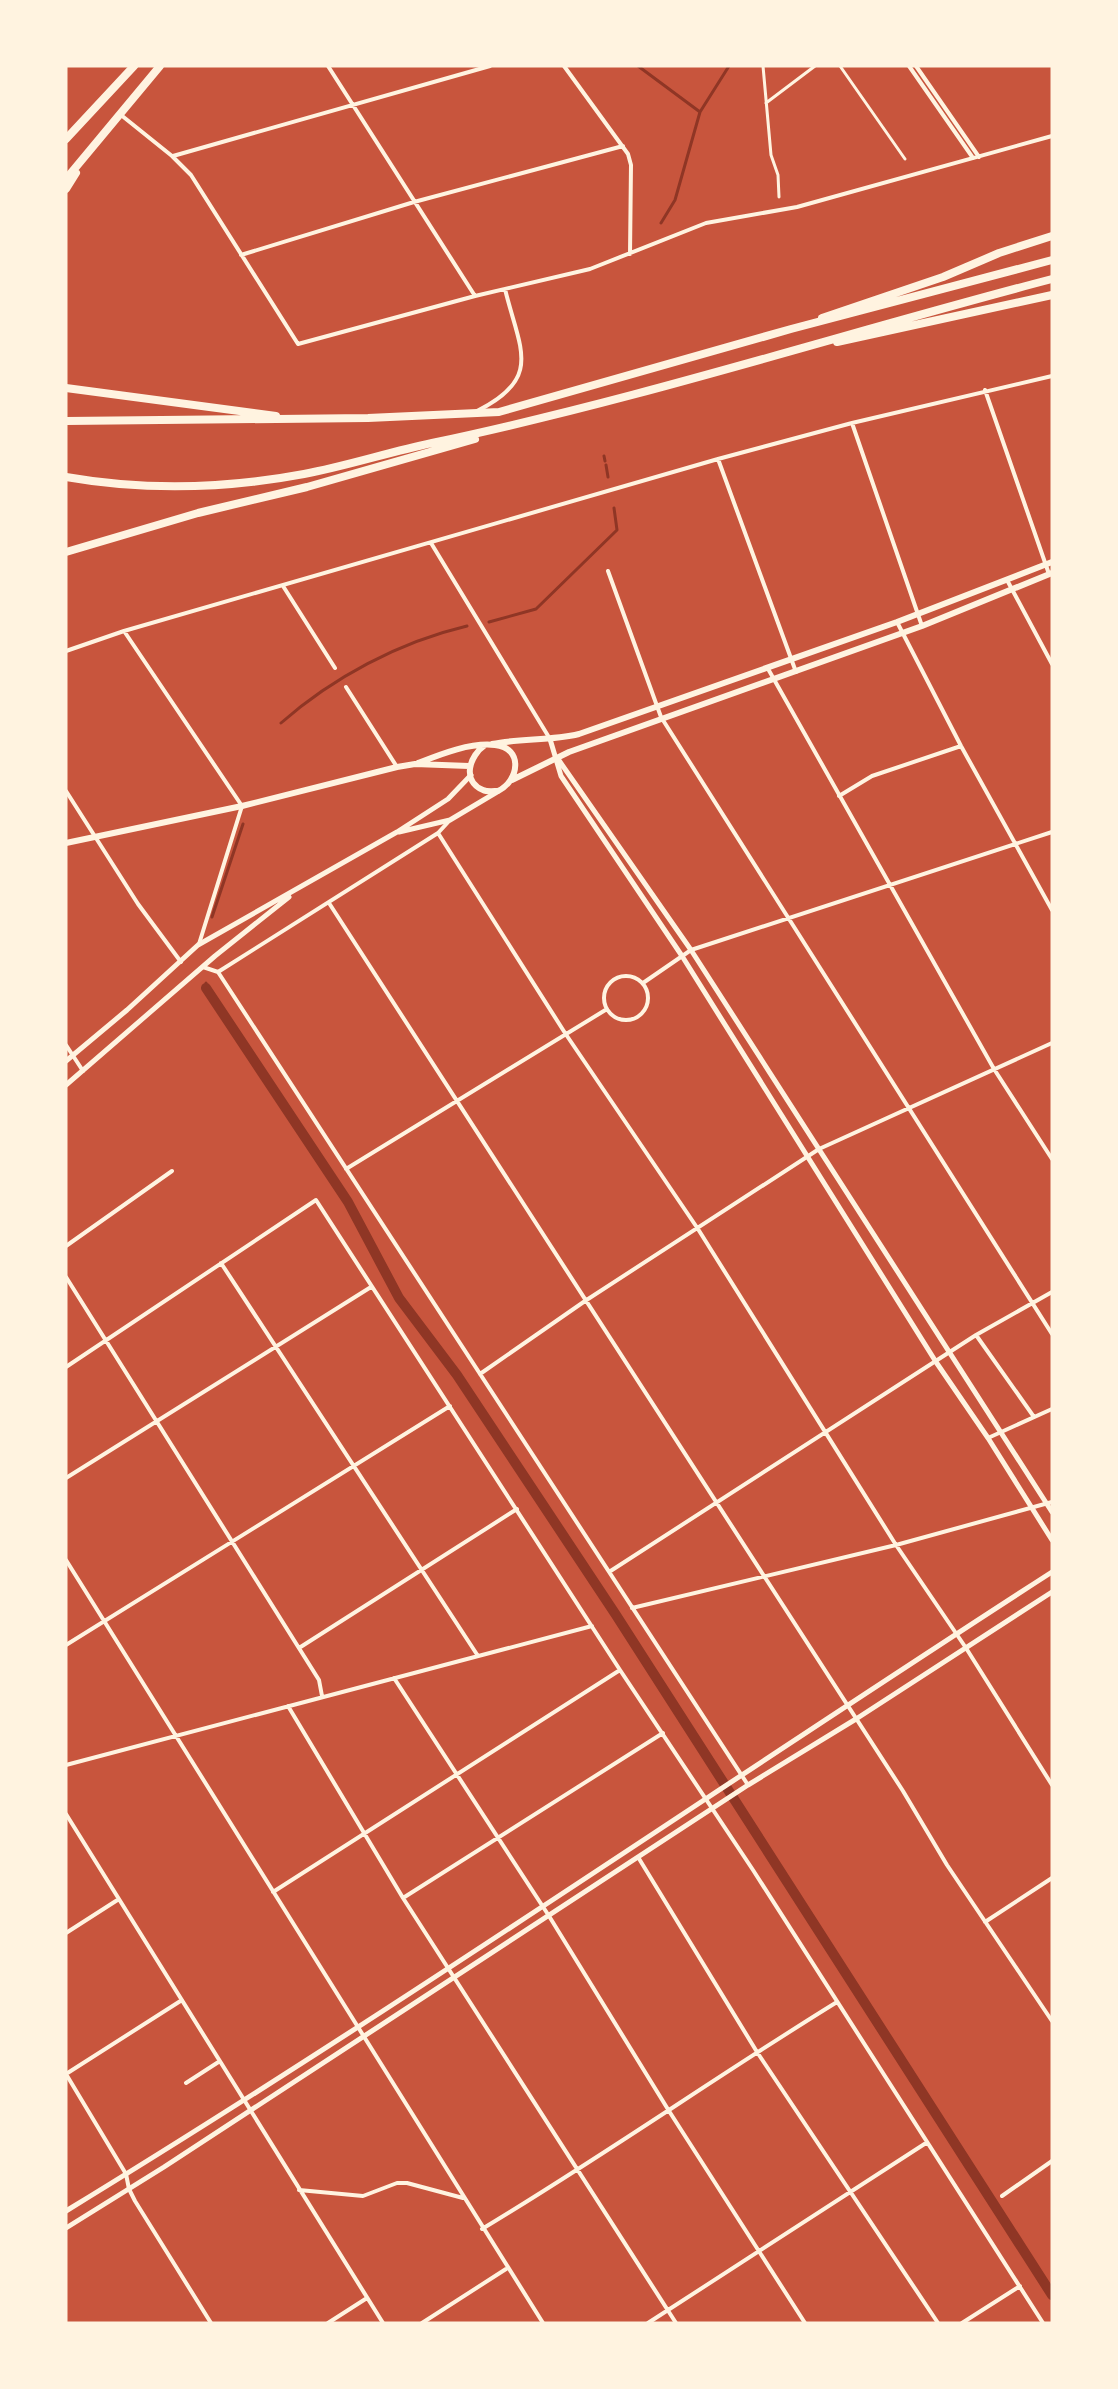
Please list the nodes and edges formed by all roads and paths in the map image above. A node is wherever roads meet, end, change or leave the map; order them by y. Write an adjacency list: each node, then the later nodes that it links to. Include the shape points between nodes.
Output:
1 (134, 66): 15 (highway)
2 (160, 66): 13 (highway)
3 (328, 66): 12 (street)
4 (490, 66): 12 (street)
5 (564, 66): 16 (street)
6 (763, 66): 11 (street)
7 (815, 66): 11 (street)
8 (840, 66): 20 (street)
9 (909, 66): 19 (street)
10 (916, 66): 18 (street)
11 (766, 103): 24 (street)
12 (353, 104): 17 (street); 25 (street)
13 (120, 115): 17 (street); 21 (highway)
14 (1052, 136): 18 (street)
15 (66, 139)
16 (623, 147): 25 (street); 27 (street, via 631,165)
17 (172, 156): 28 (street, via 195,181)
18 (979, 156): 19 (street)
19 (973, 158): 27 (street, via 797,207 705,223)
20 (905, 159)
21 (81, 164): 22 (highway); 23 (highway)
22 (66, 179)
23 (66, 189)
24 (779, 197)
25 (414, 202): 28 (street); 33 (street)
26 (1052, 236): 34 (highway)
27 (630, 254): 31 (street, via 580,272)
28 (242, 255): 33 (street, via 298,344)
29 (1052, 260): 34 (highway)
30 (1052, 279): 35 (highway)
31 (505, 289): 33 (street); 39 (street, via 523,360 517,382 500,398)
32 (1052, 295): 35 (highway)
33 (475, 296)
34 (791, 329): 39 (highway, via 515,409)
35 (789, 352): 42 (highway)
36 (1052, 376): 38 (street)
37 (66, 388): 40 (highway)
38 (985, 390): 43 (street); 48 (street)
39 (470, 415): 40 (highway)
40 (295, 419): 41 (highway)
41 (66, 421)
42 (528, 422): 45 (highway, via 306,474 246,483 153,488); 47 (highway, via 383,466 198,513)
43 (852, 423): 44 (street); 54 (street)
44 (718, 459): 46 (street); 60 (street)
45 (66, 477)
46 (431, 543): 52 (street); 69 (street)
47 (66, 552)
48 (1049, 564): 50 (street); 51 (main road)
49 (608, 571): 67 (street)
50 (1050, 574): 53 (main road)
51 (1007, 579): 53 (street); 54 (main road)
52 (283, 586): 57 (street); 63 (street)
53 (1012, 589): 56 (main road); 61 (street)
54 (917, 614): 55 (main road); 56 (street)
55 (897, 622): 58 (street); 60 (main road)
56 (922, 626): 58 (main road)
57 (124, 631): 59 (street); 81 (street)
58 (902, 633): 64 (main road); 71 (street)
59 (66, 651)
60 (790, 658): 62 (main road); 64 (street)
61 (1052, 664)
62 (767, 666): 65 (street); 67 (main road)
63 (335, 668)
64 (796, 672): 65 (main road)
65 (774, 680): 68 (main road); 80 (street)
66 (346, 687): 75 (street)
67 (657, 705): 68 (street); 69 (main road, via 579,734)
68 (661, 717): 72 (main road); 93 (street)
69 (550, 739): 70 (main road, via 515,739); 72 (street)
70 (489, 745): 73 (main road, via 453,751); 74 (main road, via 474,755); 77 (main road, via 507,749 515,760 516,774)
71 (961, 746): 80 (street, via 872,777); 88 (street)
72 (556, 758): 77 (main road); 95 (street); 96 (street, via 561,776)
73 (415, 764): 74 (main road); 75 (main road)
74 (469, 766): 76 (main road)
75 (397, 767): 81 (main road)
76 (471, 775): 79 (main road, via 483,790); 83 (street, via 448,799)
77 (512, 780): 79 (main road)
78 (66, 791): 86 (street)
79 (498, 791): 82 (street)
80 (840, 796): 89 (street)
81 (242, 806): 86 (main road); 94 (street)
82 (450, 820): 83 (street); 85 (street)
83 (397, 832): 90 (street)
84 (1052, 832): 88 (street)
85 (438, 833): 91 (street); 102 (street)
86 (97, 836): 87 (main road); 97 (street, via 138,904)
87 (66, 843)
88 (1014, 843): 89 (street); 92 (street)
89 (889, 885): 93 (street); 107 (street)
90 (292, 894): 94 (street, via 262,906); 98 (street)
91 (329, 903): 99 (street); 110 (street)
92 (1052, 910)
93 (787, 919): 95 (street); 111 (street)
94 (198, 945): 97 (street)
95 (691, 950): 96 (street); 112 (street)
96 (682, 956): 100 (street); 113 (street)
97 (182, 963): 105 (street)
98 (203, 967): 99 (street); 108 (street)
99 (218, 972): 115 (street)
100 (643, 983): 101 (street, via 630,976 615,978 606,989); 101 (street, via 647,1005 638,1016 617,1018)
101 (607, 1009): 102 (street)
102 (565, 1033): 110 (street); 117 (street)
103 (1052, 1043): 107 (street)
104 (66, 1045): 105 (street)
105 (72, 1055): 106 (street); 108 (street)
106 (66, 1061)
107 (994, 1069): 111 (street); 114 (street)
108 (83, 1071): 109 (street)
109 (66, 1085)
110 (456, 1101): 115 (street); 123 (street)
111 (909, 1109): 112 (street); 124 (street)
112 (819, 1149): 113 (street); 129 (street)
113 (809, 1156): 117 (street); 130 (street)
114 (1052, 1159)
115 (346, 1169): 132 (street)
116 (172, 1171): 118 (street)
117 (698, 1229): 123 (street); 137 (street)
118 (66, 1246)
119 (221, 1263): 121 (street, via 316,1200); 127 (street); 128 (street)
120 (66, 1277): 127 (street)
121 (371, 1287): 128 (street); 133 (street)
122 (1052, 1292): 124 (street)
123 (585, 1301): 132 (street); 142 (street)
124 (1032, 1304): 125 (street); 126 (street)
125 (976, 1335): 129 (street); 135 (street)
126 (1052, 1335)
127 (105, 1340): 131 (street); 136 (street)
128 (276, 1346): 136 (street); 140 (street)
129 (949, 1353): 130 (street); 138 (street)
130 (936, 1362): 137 (street); 139 (street)
131 (66, 1366)
132 (480, 1374): 152 (street)
133 (450, 1406): 140 (street); 145 (street)
134 (1052, 1409): 135 (street)
135 (1034, 1417): 138 (street)
136 (156, 1421): 141 (street); 148 (street)
137 (825, 1431): 142 (street); 149 (street)
138 (999, 1431): 139 (street); 143 (street)
139 (988, 1438): 144 (street)
140 (354, 1466): 148 (street); 151 (street)
141 (66, 1478)
142 (714, 1503): 152 (street); 154 (street)
143 (1049, 1503): 144 (street); 146 (street)
144 (1033, 1508): 147 (street); 149 (street)
145 (517, 1509): 151 (street); 158 (street)
146 (1052, 1512)
147 (1052, 1540)
148 (232, 1542): 157 (street); 161 (street)
149 (896, 1545): 154 (street); 159 (street)
150 (66, 1560): 157 (street)
151 (422, 1570): 161 (street); 163 (street)
152 (609, 1572): 156 (street)
153 (1052, 1572): 159 (street)
154 (763, 1575): 156 (street); 167 (street)
155 (1052, 1592): 162 (street)
156 (632, 1608): 174 (street)
157 (105, 1622): 160 (street); 171 (street)
158 (592, 1626): 163 (street); 164 (street)
159 (956, 1634): 162 (street); 167 (street)
160 (66, 1646)
161 (299, 1648): 166 (street, via 319,1680)
162 (966, 1648): 169 (street); 176 (street)
163 (478, 1656): 165 (street)
164 (620, 1670): 170 (street); 173 (street)
165 (394, 1678): 166 (street); 173 (street)
166 (322, 1696): 168 (street)
167 (846, 1704): 169 (street); 174 (street)
168 (288, 1706): 171 (street); 180 (street)
169 (856, 1719): 175 (street); 189 (street)
170 (663, 1733): 177 (street); 181 (street)
171 (177, 1736): 172 (street); 184 (street)
172 (66, 1765)
173 (456, 1774): 180 (street); 181 (street)
174 (742, 1776): 175 (street); 177 (street)
175 (748, 1785): 178 (street)
176 (1052, 1785)
177 (706, 1799): 178 (street); 187 (street)
178 (713, 1809): 182 (street); 194 (street)
179 (66, 1814): 186 (street)
180 (363, 1833): 184 (street); 185 (street)
181 (497, 1839): 185 (street); 187 (street)
182 (638, 1857): 188 (street); 198 (street)
183 (1052, 1878): 189 (street)
184 (273, 1892): 196 (street)
185 (404, 1898): 191 (street)
186 (119, 1899): 190 (street); 193 (street)
187 (542, 1905): 188 (street); 191 (street)
188 (549, 1916): 192 (street); 204 (street)
189 (985, 1922): 195 (street)
190 (66, 1932)
191 (448, 1968): 192 (street); 196 (street)
192 (454, 1977): 197 (street); 207 (street)
193 (182, 2000): 199 (street); 200 (street)
194 (837, 2002): 198 (street); 205 (street)
195 (1052, 2021)
196 (357, 2026): 197 (street); 202 (street)
197 (364, 2036): 203 (street); 213 (street)
198 (757, 2052): 204 (street); 211 (street)
199 (220, 2061): 201 (street); 202 (street)
200 (66, 2074): 208 (street)
201 (186, 2082)
202 (244, 2099): 203 (street); 208 (street)
203 (250, 2110): 209 (street); 210 (street)
204 (669, 2111): 207 (street); 217 (street)
205 (926, 2143): 211 (street); 219 (street)
206 (1052, 2161): 212 (street)
207 (577, 2172): 216 (street); 221 (street)
208 (126, 2174): 209 (street); 214 (street)
209 (129, 2189): 215 (street); 222 (street)
210 (299, 2190): 213 (street, via 363,2196 407,2183); 220 (street)
211 (851, 2192): 217 (street); 230 (street)
212 (1002, 2196)
213 (464, 2199): 216 (street)
214 (66, 2211)
215 (66, 2228)
216 (482, 2229): 218 (street)
217 (760, 2251): 221 (street); 229 (street)
218 (506, 2269): 225 (street); 226 (street)
219 (1020, 2286): 231 (street); 232 (street)
220 (368, 2298): 223 (street); 224 (street)
221 (667, 2310): 227 (street); 228 (street)
222 (211, 2323)
223 (328, 2323)
224 (383, 2323)
225 (422, 2323)
226 (543, 2323)
227 (648, 2323)
228 (676, 2323)
229 (806, 2323)
230 (938, 2323)
231 (962, 2323)
232 (1043, 2323)

